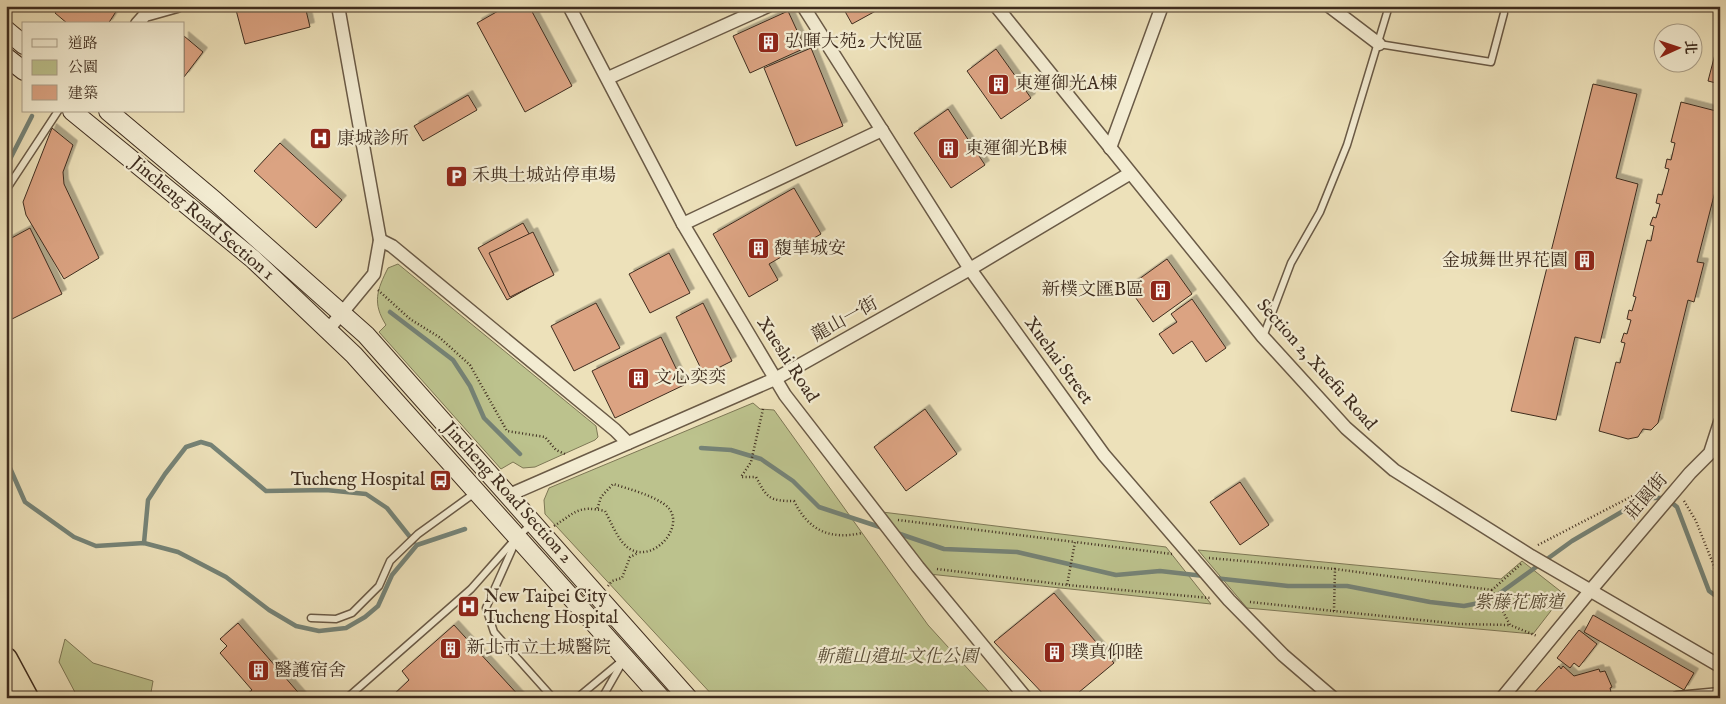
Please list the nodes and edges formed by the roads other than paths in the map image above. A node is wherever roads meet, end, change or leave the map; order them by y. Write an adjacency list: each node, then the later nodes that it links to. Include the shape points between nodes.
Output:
1 (177, 6): 11 (street)
2 (338, 6): 25 (street)
3 (569, 6): 17 (street, Xueshi Road)
4 (768, 6): 17 (street)
5 (803, 6): 20 (street, Xuehai Street)
6 (996, 6): 21 (street, Section 2, Xuefu Road)
7 (1162, 6): 21 (street)
8 (1329, 6): 14 (street)
9 (1389, 6): 14 (lane)
10 (1504, 13): 14 (lane, via 1491,62)
11 (139, 15)
12 (6, 30): 13 (main road)
13 (22, 42)
14 (1379, 44): 29 (lane, via 1347,145 1320,212 1291,262)
15 (6, 57): 16 (main road)
16 (22, 69)
17 (608, 78): 24 (street, Xueshi Road)
18 (70, 112): 23 (lane); 28 (main road, Jincheng Road Section 1, via 253,259)
19 (109, 112): 27 (main road, Jincheng Road Section 1)
20 (882, 130): 24 (street); 26 (street, Xuehai Street)
21 (1110, 148): 22 (street, Section 2, Xuefu Road)
22 (1130, 174): 26 (street, 龍山一街); 29 (street, Section 2, Xuefu Road)
23 (6, 190)
24 (684, 224): 30 (street, Xueshi Road)
25 (380, 240): 27 (street, via 374,274); 32 (street, via 400,252)
26 (970, 269): 30 (street, 龍山一街); 51 (street, Xuehai Street, via 1104,455 1229,600)
27 (344, 313): 28 (street); 34 (main road, Jincheng Road Section 2)
28 (327, 331): 33 (main road, Jincheng Road Section 2, via 354,355)
29 (1264, 337): 37 (street, Section 2, Xuefu Road, via 1346,428 1394,470)
30 (775, 379): 32 (street, 龍山一街); 50 (street, Xueshi Road, via 918,567)
31 (1720, 422): 37 (street, 莊園街, via 1710,453)
32 (628, 443): 34 (street, 龍山一街)
33 (477, 491): 36 (main road, Jincheng Road Section 2); 38 (lane, via 418,534 390,561 380,586 352,614 336,619)
34 (509, 495): 35 (main road, Jincheng Road Section 2)
35 (534, 523): 36 (lane); 49 (main road, Jincheng Road Section 2)
36 (517, 537): 39 (main road, Jincheng Road Section 2); 44 (lane, via 471,590); 45 (lane, via 486,608 494,632)
37 (1590, 590): 41 (street, Section 2, Xuefu Road); 52 (street, 莊園街)
38 (311, 618)
39 (625, 658): 46 (lane); 47 (lane); 48 (main road, Jincheng Road Section 2)
40 (6, 659): 43 (highway)
41 (1720, 666)
42 (1720, 694): 53 (street)
43 (27, 698)
44 (347, 698)
45 (553, 698)
46 (577, 698)
47 (602, 698)
48 (661, 698)
49 (688, 698)
50 (1026, 698)
51 (1333, 698)
52 (1502, 698)
53 (1676, 698)

